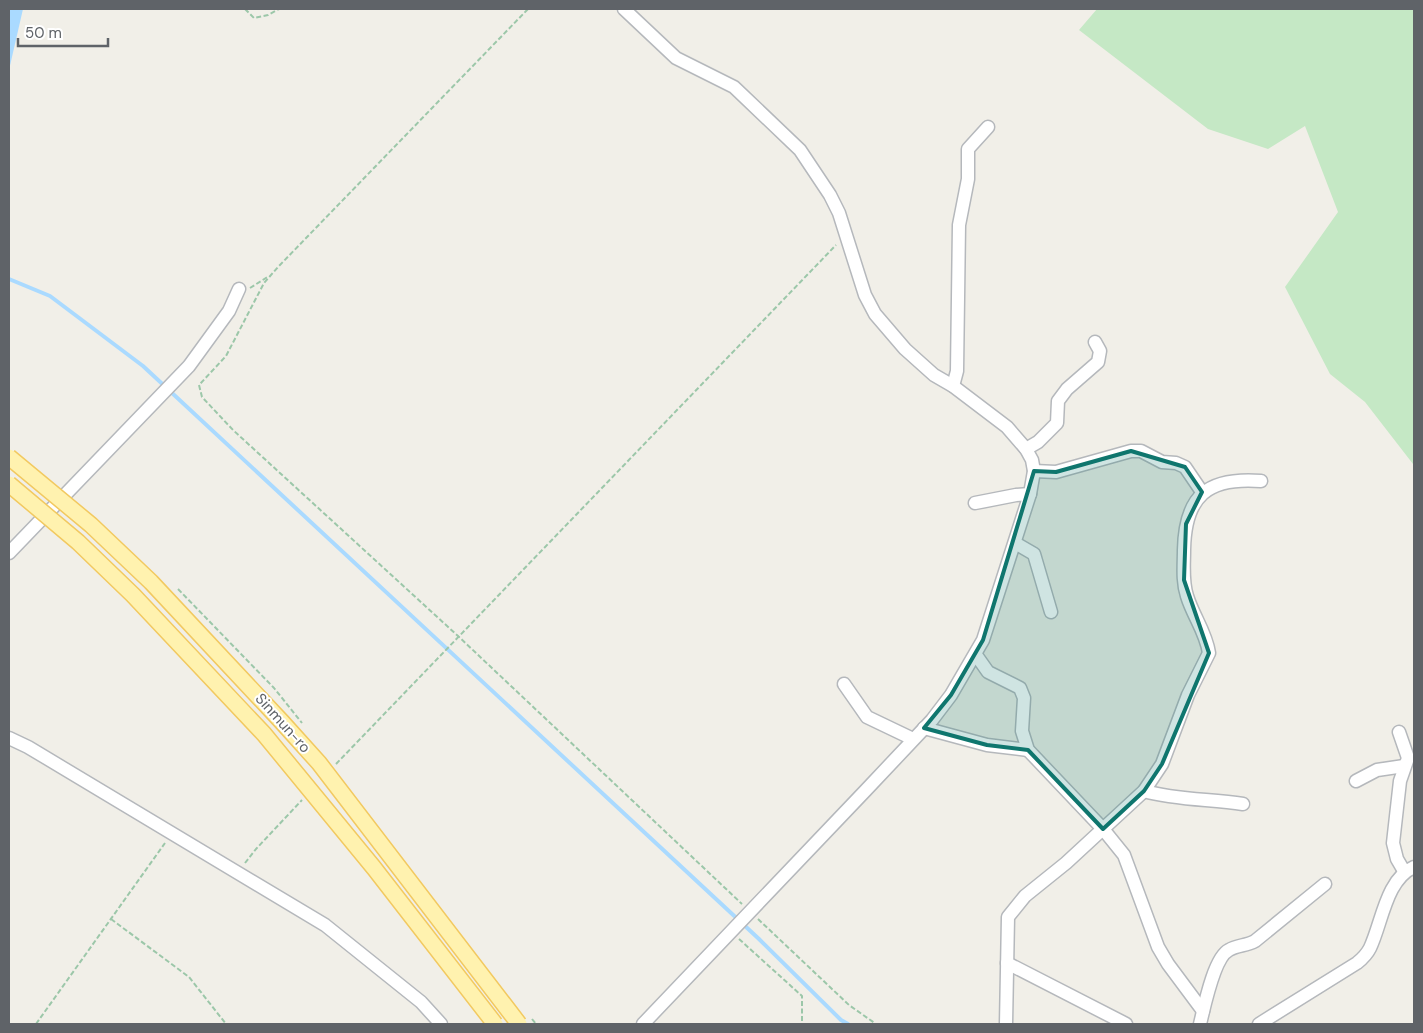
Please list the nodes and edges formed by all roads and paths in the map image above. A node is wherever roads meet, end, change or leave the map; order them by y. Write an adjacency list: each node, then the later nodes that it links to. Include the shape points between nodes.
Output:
1 (245, 9): 2 (path, via 254,18)
2 (279, 9)
3 (528, 9): 7 (path)
4 (624, 9): 6 (street, via 676,58 734,87 800,150 839,212)
5 (988, 126): 10 (street, via 968,149 968,179 959,225 957,371)
6 (846, 235): 10 (street, via 875,314 905,349 934,375); 22 (path)
7 (273, 273): 8 (path); 22 (path, via 256,297 226,356 200,385 202,397 233,430)
8 (237, 293): 20 (street, via 213,335 189,366)
9 (1095, 342): 11 (street, via 1100,352 1098,362 1058,401 1057,423)
10 (953, 386): 11 (street, via 1006,426)
11 (1026, 449): 13 (street)
12 (9, 457): 48 (main road, Sinmun-ro, bridge, via 92,525 151,582 319,763)
13 (1034, 471): 16 (street, via 1056,472 1141,451 1162,462 1185,467); 17 (street)
14 (1261, 481): 16 (street, via 1227,482)
15 (9, 484): 47 (main road, Sinmun-ro, bridge, via 78,542 133,595 264,734 368,860)
16 (1202, 492): 33 (street, via 1190,509 1186,524 1184,580 1209,653 1188,695 1162,764)
17 (1030, 494): 18 (street); 19 (street)
18 (975, 503)
19 (1015, 542): 21 (street, via 1034,554); 23 (street)
20 (9, 553)
21 (1051, 612)
22 (458, 636): 24 (path); 39 (path)
23 (976, 655): 26 (street, via 951,695); 30 (street, via 988,672 1020,688 1024,698 1022,731)
24 (434, 661)
25 (844, 684): 29 (street, via 873,722)
26 (924, 728): 29 (street); 30 (street, via 986,745)
27 (1398, 732): 31 (street, via 1408,758)
28 (9, 738): 36 (street, via 28,746)
29 (913, 739): 39 (street)
30 (1028, 750): 35 (street)
31 (1404, 766): 32 (street, via 1377,770); 37 (street, via 1393,843 1397,859)
32 (1356, 781)
33 (1144, 791): 34 (street); 35 (street)
34 (1243, 804)
35 (1103, 828): 42 (street, via 1014,907 1006,926); 43 (street, via 1129,867 1158,947)
36 (172, 833): 40 (path); 46 (street, via 325,925 421,1002)
37 (1409, 869): 55 (street, via 1385,906 1369,950 1357,963)
38 (1325, 884): 43 (street, via 1255,941 1223,954)
39 (748, 914): 41 (street); 51 (path, via 849,1005)
40 (112, 919): 44 (path); 45 (path, via 189,977)
41 (733, 929): 49 (street); 50 (path, via 802,996)
42 (1006, 963): 52 (street); 53 (street)
43 (1203, 1011): 54 (street)
44 (36, 1024)
45 (226, 1024)
46 (442, 1024)
47 (495, 1024)
48 (519, 1024)
49 (643, 1024)
50 (802, 1024)
51 (876, 1024)
52 (1006, 1024)
53 (1126, 1024)
54 (1200, 1024)
55 (1260, 1024)

